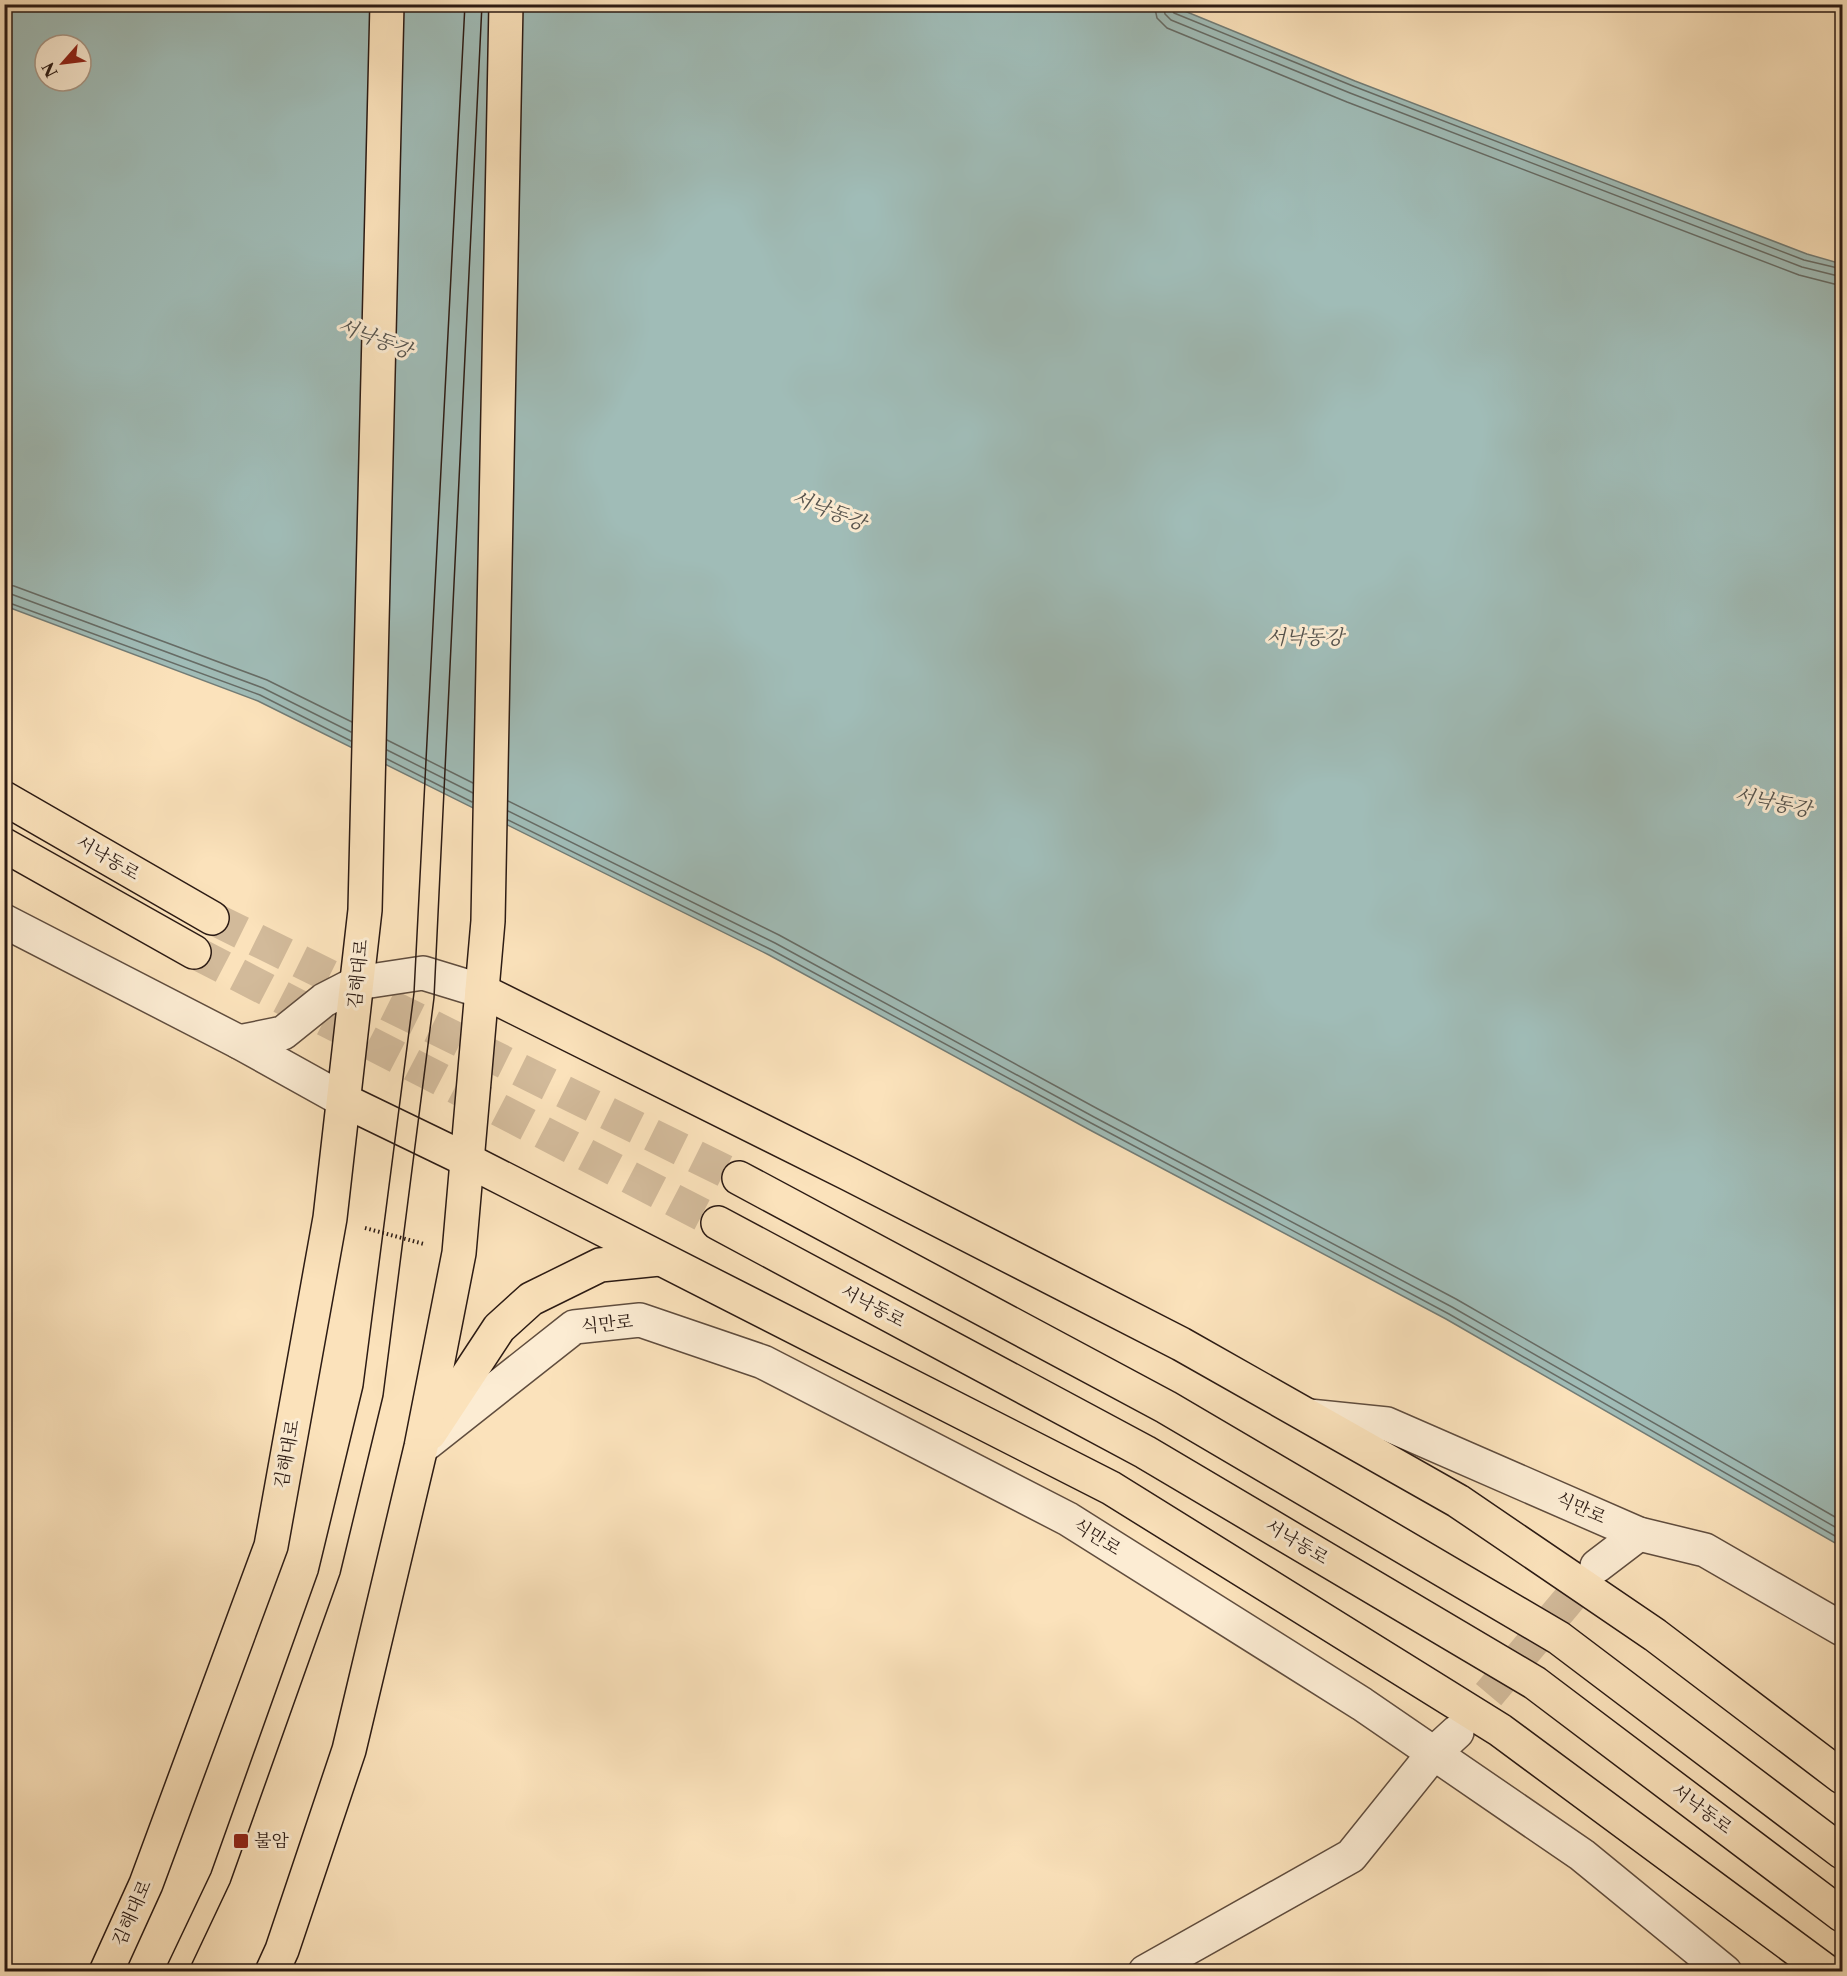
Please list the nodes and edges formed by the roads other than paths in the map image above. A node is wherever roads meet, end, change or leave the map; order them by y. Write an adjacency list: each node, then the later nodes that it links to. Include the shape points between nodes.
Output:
1 (387, 4): 8 (main road, 김해대로, via 365,910)
2 (506, 4): 9 (main road, via 488,921)
3 (4, 798): 5 (main road, 서낙동로)
4 (4, 845): 7 (main road)
5 (212, 918)
6 (4, 921): 10 (street)
7 (194, 952)
8 (357, 983): 9 (street, via 423,973); 10 (street, via 324,1000 283,1033); 11 (main road, 김해대로)
9 (482, 991): 12 (main road); 16 (main road, via 1181,1344)
10 (239, 1042): 11 (street)
11 (345, 1101): 12 (main road); 26 (main road, 김해대로, via 330,1218 271,1546 146,1884)
12 (467, 1160): 15 (main road); 17 (main road, via 459,1253)
13 (739, 1178): 24 (main road, via 1166,1407 1559,1638)
14 (718, 1223): 25 (main road, 서낙동로, via 1145,1452 1535,1683)
15 (659, 1259): 17 (main road, via 600,1265 531,1299 499,1328); 30 (main road, via 1111,1488 1500,1730)
16 (1309, 1416): 18 (street, 식만로, via 1387,1424); 23 (main road, via 1458,1501 1655,1635)
17 (421, 1447): 22 (street, 식만로, via 574,1327 640,1320 763,1362 1068,1519 1362,1704); 27 (main road, via 349,1750)
18 (1639, 1534): 19 (street); 20 (street, 식만로, via 1705,1550)
19 (1597, 1566)
20 (1842, 1629)
21 (1457, 1732): 22 (street)
22 (1433, 1754): 28 (street, via 1351,1856); 29 (street, 식만로, via 1582,1855)
23 (1842, 1777)
24 (1842, 1851)
25 (1842, 1915)
26 (106, 1971)
27 (272, 1971)
28 (1145, 1971)
29 (1725, 1971)
30 (1827, 1971)

